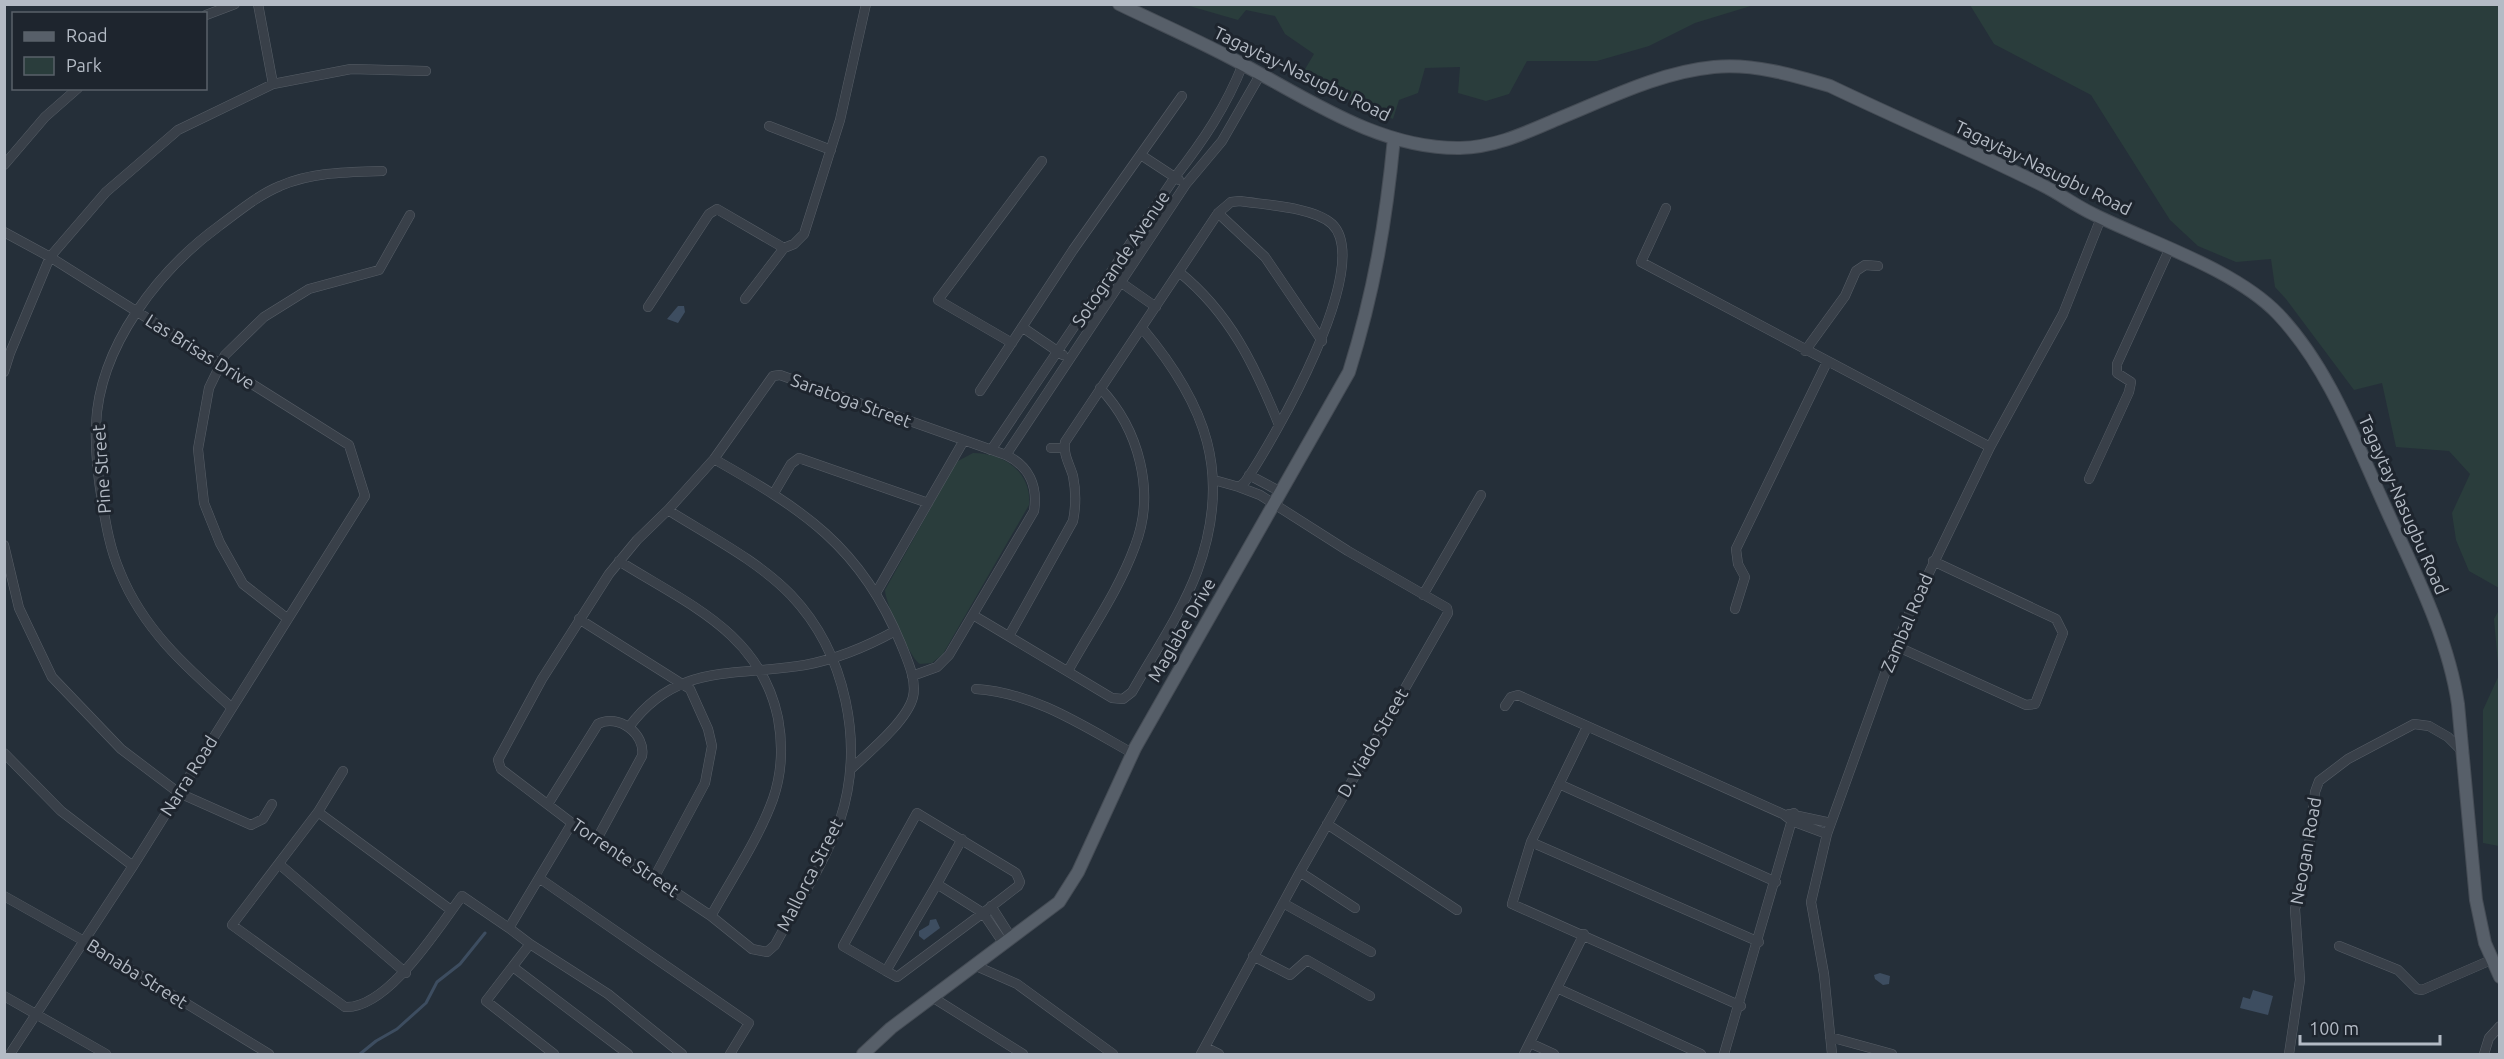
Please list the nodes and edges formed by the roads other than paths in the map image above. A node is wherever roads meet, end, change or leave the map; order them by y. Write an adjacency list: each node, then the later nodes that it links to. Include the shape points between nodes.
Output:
1 (235, 4): 5 (street)
2 (258, 4): 9 (street)
3 (866, 4): 17 (street)
4 (1119, 4): 6 (main road, Tagaytay-Nasugbu Road)
5 (207, 15)
6 (1243, 64): 8 (main road, Tagaytay-Nasugbu Road); 12 (street, Sotogrande Avenue)
7 (426, 71): 9 (street, via 351,69)
8 (1260, 75): 14 (street, Sotogrande Avenue); 15 (main road, Tagaytay-Nasugbu Road, via 1356,124)
9 (273, 84): 32 (street, via 178,130 106,192)
10 (76, 90): 21 (street, via 45,117)
11 (1182, 96): 19 (street)
12 (1215, 123): 14 (street); 16 (street, Sotogrande Avenue)
13 (769, 126): 17 (street)
14 (1228, 131): 18 (street, Sotogrande Avenue)
15 (1394, 138): 28 (main road, Tagaytay-Nasugbu Road, via 1459,148 1502,143 1657,80 1715,67 1753,68 1830,86 2045,187); 65 (main road, Maglabe Drive, via 1381,249 1369,310 1349,372)
16 (1203, 142): 18 (street); 23 (street, Sotogrande Avenue)
17 (831, 150): 30 (street, via 804,234)
18 (1215, 150): 24 (street, Sotogrande Avenue)
19 (1141, 155): 23 (street); 41 (street)
20 (1042, 161): 44 (street, via 938,300)
21 (4, 165)
22 (382, 171): 40 (street, Pine Street, via 307,177 279,186 203,237 165,274)
23 (1175, 177): 24 (street); 35 (street, Sotogrande Avenue)
24 (1186, 184): 36 (street, Sotogrande Avenue)
25 (1666, 208): 45 (street, via 1641,262)
26 (1218, 213): 34 (street); 43 (street, via 1265,257); 43 (street, via 1231,202 1240,201 1307,212 1332,223 1342,240 1344,258)
27 (410, 215): 49 (street, via 379,270 309,288 264,317)
28 (2101, 218): 31 (main road, Tagaytay-Nasugbu Road); 55 (street, Zambal Road, via 2063,314)
29 (4, 232): 32 (street, Las Brisas Drive)
30 (784, 248): 37 (street); 39 (street, via 717,209 709,214)
31 (2169, 250): 62 (street, via 2117,364 2117,373 2131,382 2129,392); 98 (main road, Tagaytay-Nasugbu Road, via 2214,271 2271,307 2327,380 2441,636 2455,680)
32 (51, 257): 40 (street, Las Brisas Drive); 50 (street)
33 (1878, 266): 45 (street, via 1865,265 1856,271 1845,296)
34 (1179, 272): 38 (street); 53 (street, via 1234,331 1257,371)
35 (1110, 275): 36 (street); 46 (street, Sotogrande Avenue)
36 (1121, 282): 38 (street); 47 (street, Sotogrande Avenue)
37 (745, 299)
38 (1156, 307): 42 (street)
39 (648, 308)
40 (135, 312): 49 (street, Las Brisas Drive); 93 (street, Pine Street, via 105,381 96,423 107,530 119,571 153,632)
41 (1022, 327): 44 (street); 46 (street)
42 (1142, 328): 51 (street); 63 (street, via 1173,366 1197,410)
43 (1322, 341): 53 (street)
44 (1012, 343): 52 (street)
45 (1805, 351): 48 (street)
46 (1059, 352): 47 (street); 58 (street, Sotogrande Avenue)
47 (1069, 359): 59 (street, Sotogrande Avenue)
48 (1827, 362): 55 (street); 79 (street, via 1736,549 1745,577)
49 (220, 363): 68 (street, Las Brisas Drive, via 349,445); 81 (street, via 209,388 198,449 204,504 243,584)
50 (4, 372)
51 (1100, 388): 57 (street, via 1070,432); 88 (street, via 1116,406 1137,448 1142,474 1141,526 1126,565)
52 (980, 391)
53 (1279, 425): 61 (street)
54 (963, 442): 58 (street, Saratoga Street); 60 (street, Saratoga Street, via 780,375 768,381); 69 (street)
55 (1990, 447): 74 (street, Zambal Road)
56 (1051, 448): 57 (street)
57 (1064, 448): 84 (street, via 1074,484 1073,521)
58 (991, 450): 59 (street, Saratoga Street)
59 (1006, 455): 80 (street, Saratoga Street, via 1022,465 1030,476 1035,489 1034,510)
60 (714, 459): 66 (street); 71 (street, Saratoga Street)
61 (1250, 475): 64 (street); 65 (street)
62 (2089, 478)
63 (1214, 480): 64 (street, D. Viado Street); 88 (street, via 1209,527 1197,572 1132,692 1118,700)
64 (1239, 487): 70 (street, D. Viado Street)
65 (1281, 492): 70 (main road, Maglabe Drive)
66 (774, 493): 69 (street, via 791,464 799,458); 75 (street, via 837,542)
67 (1480, 495): 76 (street)
68 (365, 496): 81 (street, Narra Road)
69 (928, 503): 75 (street)
70 (1274, 505): 76 (street, D. Viado Street); 97 (main road, Maglabe Drive)
71 (668, 510): 73 (street, Saratoga Street); 86 (street, Mallorca Street, via 777,583 805,611)
72 (4, 544): 77 (street)
73 (619, 561): 82 (street, Saratoga Street); 87 (street, via 723,628)
74 (1933, 561): 85 (street, Zambal Road); 85 (street, via 2056,619 2063,633 2035,704 2026,705)
75 (876, 593): 83 (street)
76 (1423, 595): 110 (street, D. Viado Street, via 1447,608 1448,613)
77 (16, 597): 78 (street); 103 (street, via 52,677 121,749)
78 (4, 599)
79 (1735, 609)
80 (973, 615): 84 (street); 89 (street, Saratoga Street, via 944,662)
81 (288, 619): 93 (street, Narra Road)
82 (579, 619): 90 (street); 99 (street, Saratoga Street)
83 (895, 631): 86 (street); 89 (street)
84 (1009, 636): 88 (street)
85 (1896, 646): 109 (street, Zambal Road)
86 (833, 658): 87 (street); 100 (street, Mallorca Street, via 847,712)
87 (761, 670): 90 (street, via 711,674); 128 (street, via 770,686 779,725 777,783 767,813)
88 (1068, 671)
89 (912, 676): 100 (street, via 914,695 909,707)
90 (682, 682): 94 (street, via 657,696); 119 (street, via 690,689 708,729 712,746 710,766)
91 (976, 689): 97 (street, via 1001,691 1049,707)
92 (1505, 706): 95 (street, via 1518,695)
93 (231, 707): 103 (street, Narra Road)
94 (629, 727): 105 (street, via 608,720 598,724); 112 (street, via 641,742 642,756)
95 (1587, 727): 102 (street); 107 (street)
96 (4, 753): 116 (street, via 61,811)
97 (1132, 753): 132 (main road, Maglabe Drive, via 1078,872 1059,902)
98 (2464, 753): 139 (main road, Tagaytay-Nasugbu Road, via 2476,900); 172 (street, Neogan Road, via 2448,737 2429,726 2414,724 2348,759 2319,781 2295,909 2300,980)
99 (499, 754): 105 (street, Torrente Street, via 501,769)
100 (851, 769): 137 (street, Mallorca Street, via 840,820 829,846 775,945)
101 (343, 771): 106 (street)
102 (1559, 784): 114 (street); 120 (street)
103 (179, 793): 104 (street, via 251,825 263,819); 116 (street, Narra Road)
104 (272, 804)
105 (548, 804): 108 (street, Torrente Street)
106 (318, 812): 115 (street); 126 (street)
107 (1793, 817): 109 (street); 111 (street); 120 (street)
108 (572, 823): 112 (street, Torrente Street); 118 (street)
109 (1831, 823): 111 (street, Zambal Road)
110 (1327, 824): 117 (street, D. Viado Street); 127 (street)
111 (1827, 834): 152 (street, Zambal Road, via 1812,903)
112 (597, 839): 119 (street, Torrente Street)
113 (962, 839): 121 (street); 125 (street, via 1019,877 1018,886); 142 (street, via 917,813 843,946)
114 (1531, 842): 130 (street, via 1512,904); 133 (street)
115 (279, 864): 143 (street); 143 (street, via 232,925 345,1007 357,1008)
116 (133, 866): 131 (street, Narra Road)
117 (1300, 872): 123 (street, D. Viado Street); 124 (street)
118 (539, 878): 129 (street); 161 (street, via 749,1023)
119 (654, 878): 128 (street, Torrente Street)
120 (1776, 882): 133 (street)
121 (937, 884): 125 (street); 142 (street)
122 (4, 896): 131 (street, Banaba Street)
123 (1283, 903): 136 (street); 138 (street, D. Viado Street)
124 (1355, 908)
125 (987, 909): 132 (street); 142 (street, via 897,977)
126 (452, 910): 129 (street, via 462,896); 143 (street)
127 (1457, 910)
128 (711, 916): 137 (street, Torrente Street)
129 (508, 928): 134 (street)
130 (1584, 934): 145 (street); 149 (street)
131 (84, 941): 150 (street, Narra Road); 157 (street, Banaba Street)
132 (1008, 942): 140 (main road, Maglabe Drive)
133 (1759, 942): 149 (street)
134 (530, 944): 141 (street); 160 (street, via 608,994)
135 (2338, 946): 139 (street, via 2398,969 2422,990)
136 (1371, 952)
137 (762, 953)
138 (1253, 956): 147 (street, via 1290,975 1308,960); 154 (street, D. Viado Street)
139 (2491, 960): 144 (main road, Tagaytay-Nasugbu Road)
140 (976, 966): 148 (main road, Maglabe Drive); 164 (street, via 1017,984)
141 (513, 967): 158 (street, via 486,1000); 159 (street)
142 (886, 971)
143 (406, 973)
144 (2499, 977)
145 (1557, 988): 153 (street); 168 (street)
146 (4, 996): 150 (street)
147 (1370, 996)
148 (932, 997): 162 (main road, Maglabe Drive); 163 (street)
149 (1741, 1006): 169 (street)
150 (37, 1012): 155 (street, Narra Road); 156 (street)
151 (2499, 1026): 173 (street, via 2489,1038)
152 (1830, 1037): 170 (street, Zambal Road); 171 (street)
153 (1530, 1043): 166 (street); 167 (street)
154 (1203, 1051): 165 (street)
155 (10, 1054)
156 (106, 1054)
157 (269, 1054)
158 (555, 1054)
159 (628, 1054)
160 (682, 1054)
161 (730, 1054)
162 (863, 1054)
163 (1023, 1054)
164 (1113, 1054)
165 (1219, 1054)
166 (1524, 1054)
167 (1554, 1054)
168 (1701, 1054)
169 (1724, 1054)
170 (1832, 1054)
171 (1892, 1054)
172 (2289, 1054)
173 (2484, 1054)

